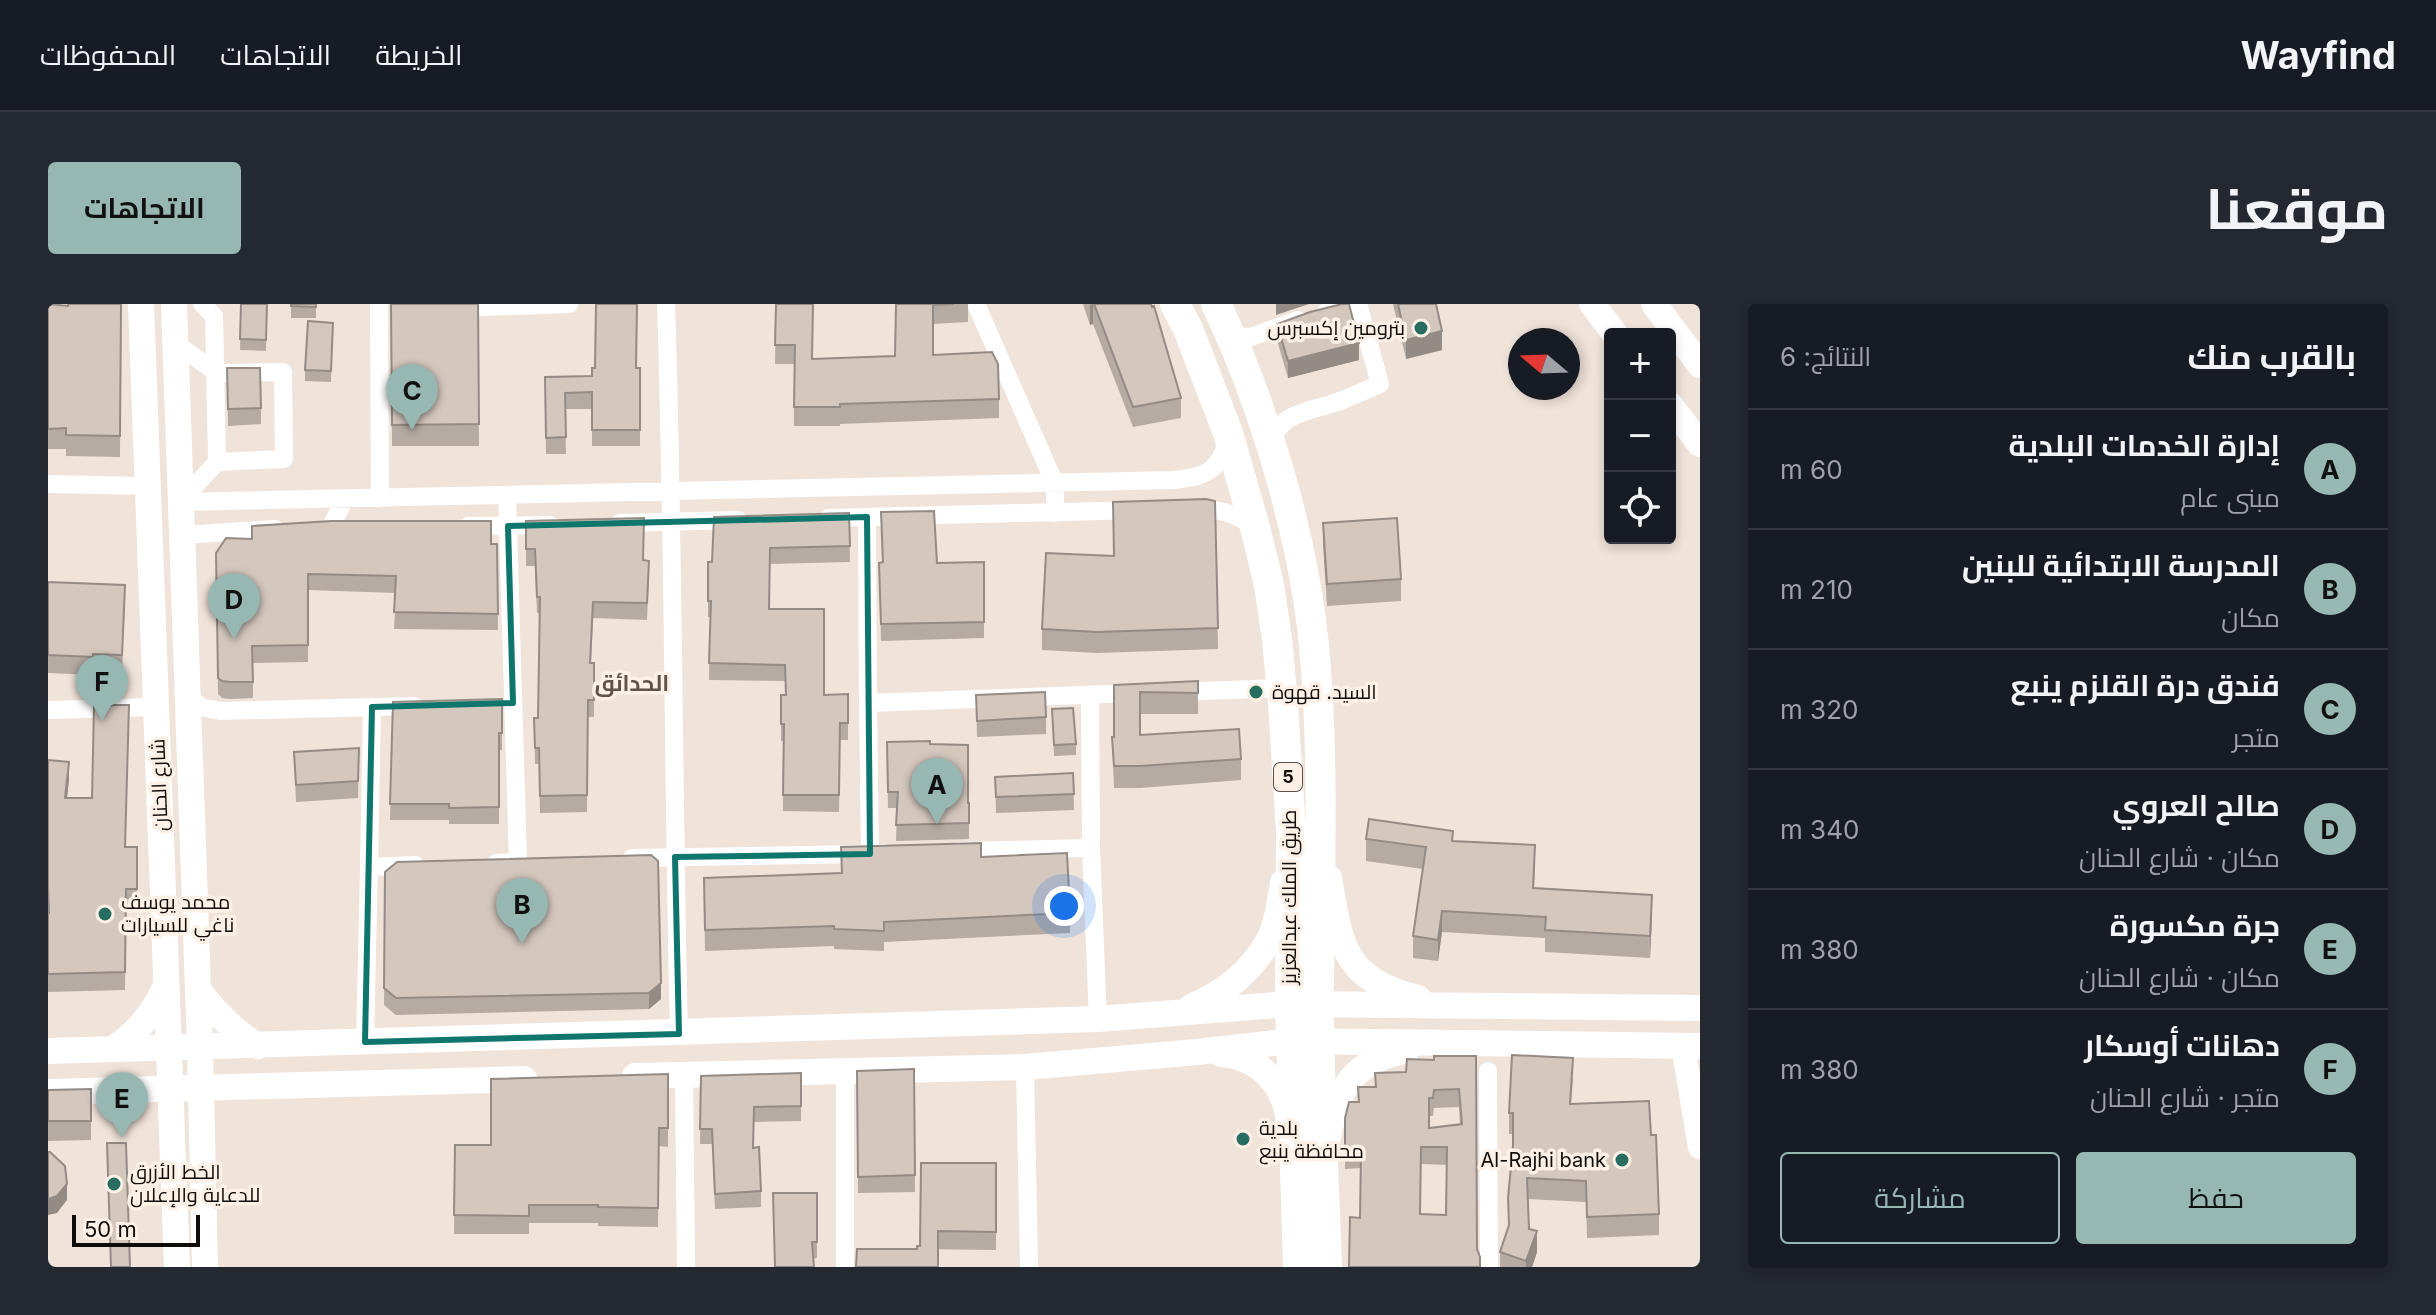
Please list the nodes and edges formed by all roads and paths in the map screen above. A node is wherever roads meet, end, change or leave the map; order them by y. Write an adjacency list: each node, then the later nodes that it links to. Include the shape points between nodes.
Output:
1 (141, 304): 26 (main road, شارع الحنان)
2 (174, 304): 16 (main road, شارع الحنان)
3 (202, 304): 18 (street, via 214,316)
4 (569, 304): 11 (street)
5 (666, 304): 27 (street)
6 (976, 304): 25 (street)
7 (1175, 304): 20 (highway, طريق الملك عبدالعزيز / 5)
8 (1216, 304): 15 (highway, طريق الملك عبدالعزيز / 5)
9 (1592, 304): 14 (main road)
10 (1654, 304): 17 (main road)
11 (518, 305): 13 (street)
12 (384, 308): 29 (street)
13 (441, 308)
14 (1610, 328)
15 (1230, 333): 22 (highway, طريق الملك عبدالعزيز / 5); 22 (street, via 1248,338 1358,304 1380,384 1292,416 1273,434)
16 (175, 343): 18 (street); 32 (main road, شارع الحنان)
17 (1700, 365)
18 (217, 373): 23 (street); 23 (street, via 283,372 284,459)
19 (1676, 413): 21 (main road)
20 (1228, 433): 30 (street, via 1218,463); 44 (highway, طريق الملك عبدالعزيز / 5)
21 (1700, 444)
22 (1272, 448): 54 (highway, طريق الملك عبدالعزيز / 5, via 1298,545 1314,643 1320,740)
23 (217, 462): 32 (street)
24 (48, 484): 26 (street)
25 (1055, 484): 27 (street); 30 (street); 33 (street)
26 (148, 486): 51 (main road, شارع الحنان)
27 (672, 492): 28 (street); 37 (street)
28 (507, 495): 29 (street); 42 (street)
29 (380, 498): 31 (street)
30 (1171, 498): 33 (street); 44 (street, via 1225,512)
31 (345, 499): 32 (street); 40 (street)
32 (180, 502): 45 (main road, شارع الحنان)
33 (1055, 513): 34 (street)
34 (867, 517): 35 (street); 49 (street)
35 (807, 519)
36 (763, 520): 37 (street)
37 (673, 522): 38 (street); 59 (street)
38 (598, 524)
39 (568, 525): 42 (street)
40 (331, 526)
41 (449, 526): 42 (street)
42 (508, 526): 61 (street, via 505,703 526,862)
43 (286, 528): 45 (street)
44 (1256, 531): 46 (highway, طريق الملك عبدالعزيز / 5, via 1269,585)
45 (182, 535): 47 (main road, شارع الحنان)
46 (1282, 688): 48 (street); 54 (highway, طريق الملك عبدالعزيز / 5)
47 (187, 695): 52 (street, via 201,707 220,711); 65 (main road, شارع الحنان)
48 (1090, 695): 49 (street); 55 (street)
49 (868, 703): 58 (street)
50 (435, 705): 52 (street)
51 (156, 707): 53 (street); 64 (main road, شارع الحنان)
52 (372, 707): 63 (street)
53 (48, 710)
54 (1306, 831): 66 (highway, طريق الملك عبدالعزيز / 5); 67 (main road, via 1354,965 1380,985); 69 (main road, via 1269,941 1231,985)
55 (1091, 848): 56 (street); 70 (street)
56 (933, 852)
57 (901, 853): 58 (street)
58 (870, 854): 59 (street)
59 (675, 857): 60 (street); 71 (street)
60 (612, 859)
61 (473, 863)
62 (429, 865): 63 (street)
63 (369, 867): 73 (street)
64 (166, 985): 78 (main road, شارع الحنان); 79 (main road, via 157,1006 129,1039)
65 (198, 989): 75 (main road, via 220,1016); 77 (main road, شارع الحنان)
66 (1304, 1004): 67 (main road); 69 (main road); 72 (highway, طريق الملك عبدالعزيز / 5)
67 (1449, 1006): 68 (main road)
68 (1700, 1008)
69 (1174, 1013): 70 (main road)
70 (1098, 1019): 71 (main road)
71 (679, 1034): 73 (main road)
72 (1305, 1041): 74 (main road); 81 (main road); 96 (highway, طريق الملك عبدالعزيز / 5)
73 (365, 1042): 75 (main road)
74 (1448, 1042): 76 (main road); 96 (main road, via 1386,1054 1356,1074 1342,1089)
75 (258, 1046): 77 (main road)
76 (1691, 1046): 95 (street)
77 (200, 1047): 78 (main road); 89 (main road, شارع الحنان)
78 (168, 1048): 79 (main road); 90 (main road, شارع الحنان)
79 (113, 1049): 80 (main road)
80 (48, 1051)
81 (1197, 1052): 82 (main road); 96 (main road, via 1233,1055 1265,1070 1279,1089)
82 (1025, 1067): 83 (main road); 101 (street)
83 (845, 1071): 85 (main road); 100 (street)
84 (1488, 1071): 104 (street)
85 (684, 1075): 86 (main road); 99 (street)
86 (605, 1077)
87 (542, 1078): 88 (main road)
88 (244, 1085): 89 (main road); 93 (main road)
89 (201, 1086): 90 (main road); 93 (main road, شارع الحنان)
90 (170, 1087): 91 (main road); 94 (main road, شارع الحنان)
91 (116, 1089): 92 (main road); 94 (main road, via 134,1097)
92 (48, 1092)
93 (202, 1131): 98 (main road, شارع الحنان)
94 (172, 1133): 97 (main road, شارع الحنان)
95 (1700, 1147)
96 (1309, 1160): 102 (highway, طريق الملك عبدالعزيز / 5); 103 (highway, طريق الملك عبدالعزيز / 5)
97 (177, 1267)
98 (205, 1267)
99 (686, 1267)
100 (845, 1267)
101 (1029, 1267)
102 (1298, 1267)
103 (1327, 1267)
104 (1489, 1267)

